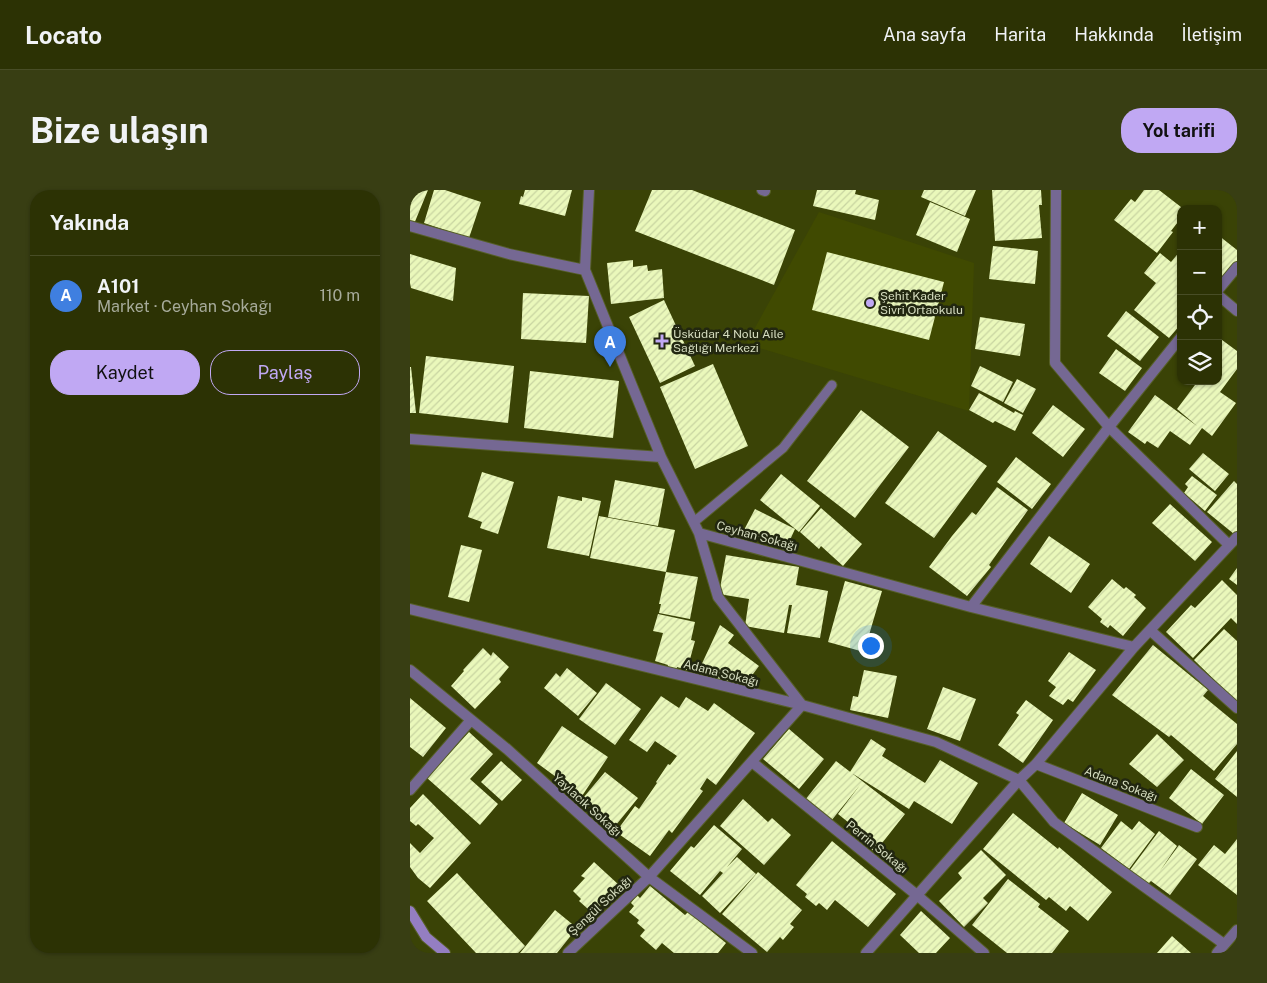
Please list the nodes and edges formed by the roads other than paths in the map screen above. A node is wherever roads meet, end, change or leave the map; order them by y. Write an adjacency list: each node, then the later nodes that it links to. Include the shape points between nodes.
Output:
1 (589, 190): 5 (street)
2 (1056, 190): 11 (street, via 1054,363)
3 (410, 226): 5 (street, via 509,254)
4 (1237, 267): 6 (street)
5 (585, 270): 13 (street, Ceyhan Sokağı)
6 (1222, 285)
7 (1222, 299): 8 (street)
8 (1237, 311)
9 (1179, 340): 11 (street)
10 (832, 385): 14 (lane, via 782,448)
11 (1109, 427): 17 (street); 18 (street)
12 (410, 439): 13 (street)
13 (660, 458): 14 (street, Ceyhan Sokağı)
14 (694, 522): 15 (street, Ceyhan Sokağı)
15 (699, 533): 18 (street, Ceyhan Sokağı); 23 (street, via 718,597)
16 (1237, 537): 17 (street)
17 (1229, 545): 20 (street)
18 (971, 607): 21 (street, Ceyhan Sokağı)
19 (410, 609): 23 (street, Adana Sokağı)
20 (1151, 631): 21 (street); 24 (street)
21 (1134, 647): 27 (street)
22 (410, 670): 25 (street, Yaylacık Sokağı)
23 (802, 705): 26 (street, Şengül Sokağı); 28 (street, Adana Sokağı, via 936,742)
24 (1237, 708)
25 (471, 720): 29 (street); 31 (street, Yaylacık Sokağı)
26 (752, 762): 31 (street, Şengül Sokağı); 32 (street, Perrin Sokağı)
27 (1036, 764): 28 (street); 30 (street, Adana Sokağı)
28 (1019, 780): 32 (street); 35 (street, via 1054,822)
29 (410, 790)
30 (1197, 827)
31 (650, 877): 37 (street, Şengül Sokağı); 38 (street, Yaylacık Sokağı)
32 (918, 896): 39 (street); 40 (street, Perrin Sokağı)
33 (410, 911): 36 (main road, via 426,936)
34 (1237, 930): 35 (street)
35 (1224, 944): 41 (street)
36 (445, 953)
37 (568, 953)
38 (752, 953)
39 (866, 953)
40 (984, 953)
41 (1217, 953)

